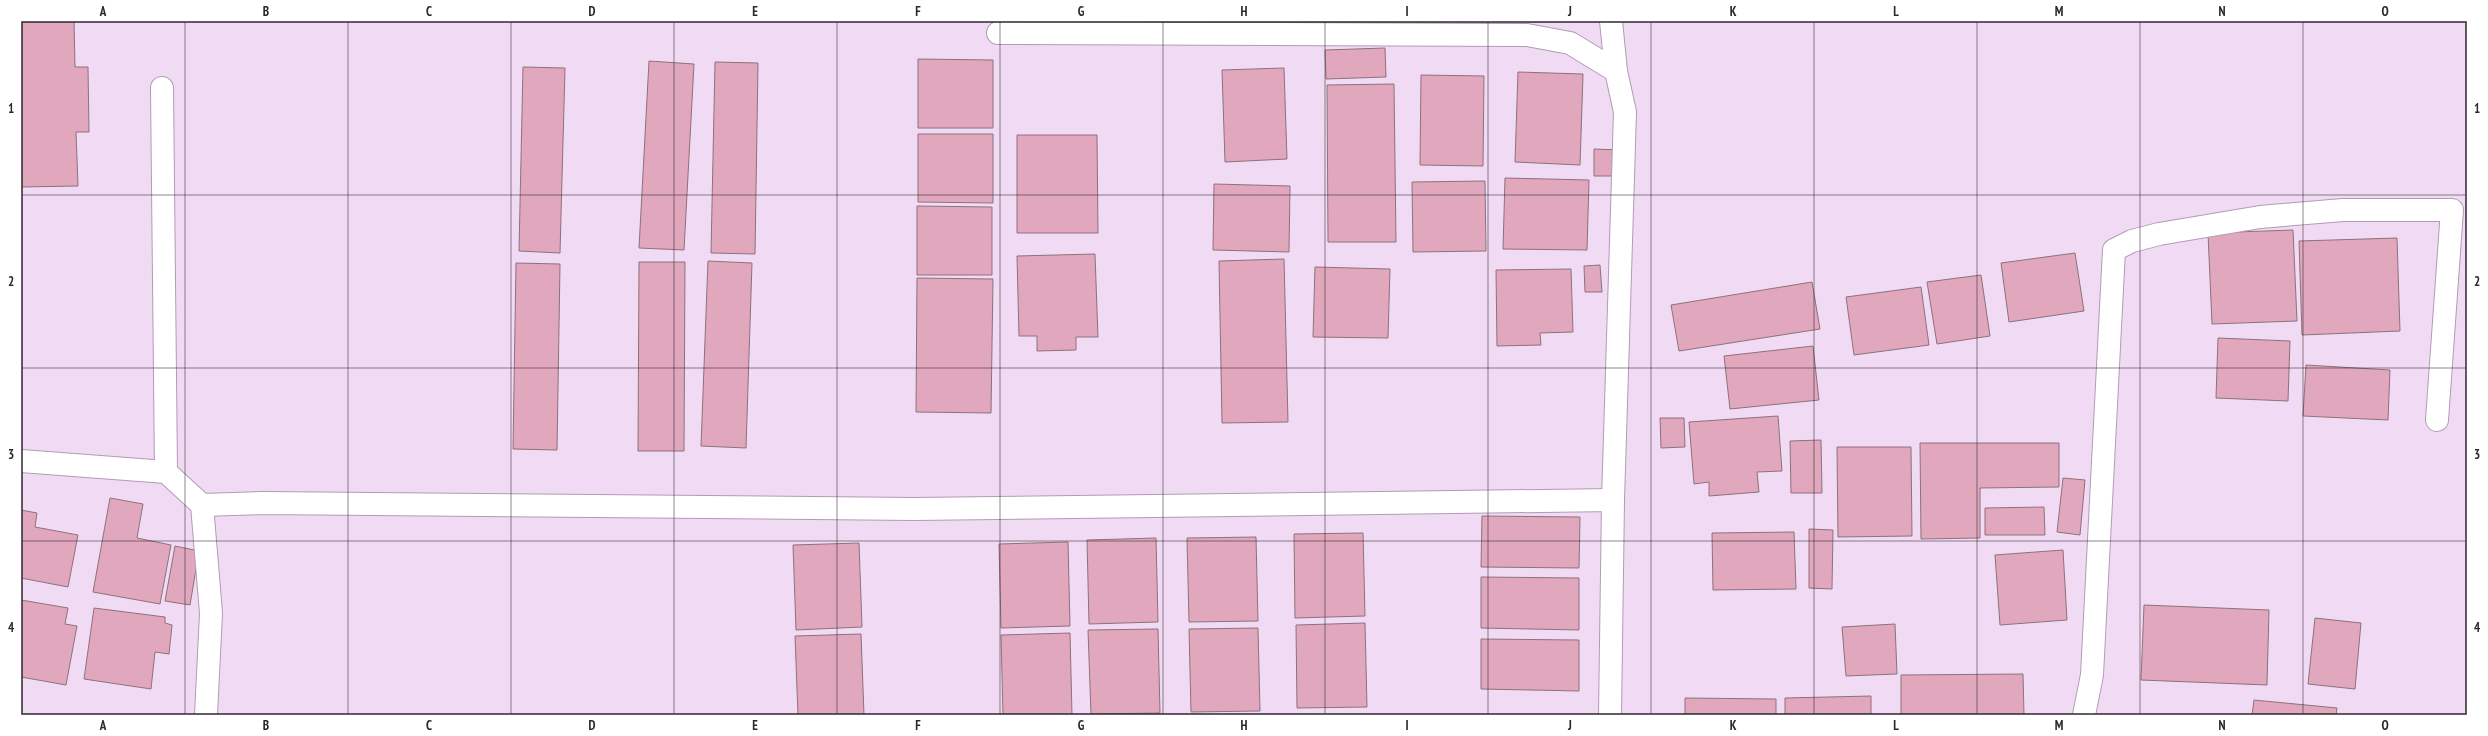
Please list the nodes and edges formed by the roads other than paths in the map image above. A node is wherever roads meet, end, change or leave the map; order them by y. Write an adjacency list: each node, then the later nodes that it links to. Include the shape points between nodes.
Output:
1 (1611, 21): 3 (street)
2 (998, 34): 3 (street, via 1527,35 1570,43)
3 (1616, 71): 8 (street, via 1625,112)
4 (162, 88): 7 (street)
5 (2437, 420): 12 (street, via 2452,210 2343,210 2260,217 2158,234 2132,241 2114,250 2092,675)
6 (21, 461): 7 (street)
7 (166, 472): 9 (street)
8 (1613, 500): 9 (street, via 914,509 279,503); 11 (street)
9 (202, 505): 10 (street, via 211,613)
10 (206, 715)
11 (1610, 715)
12 (2084, 715)

